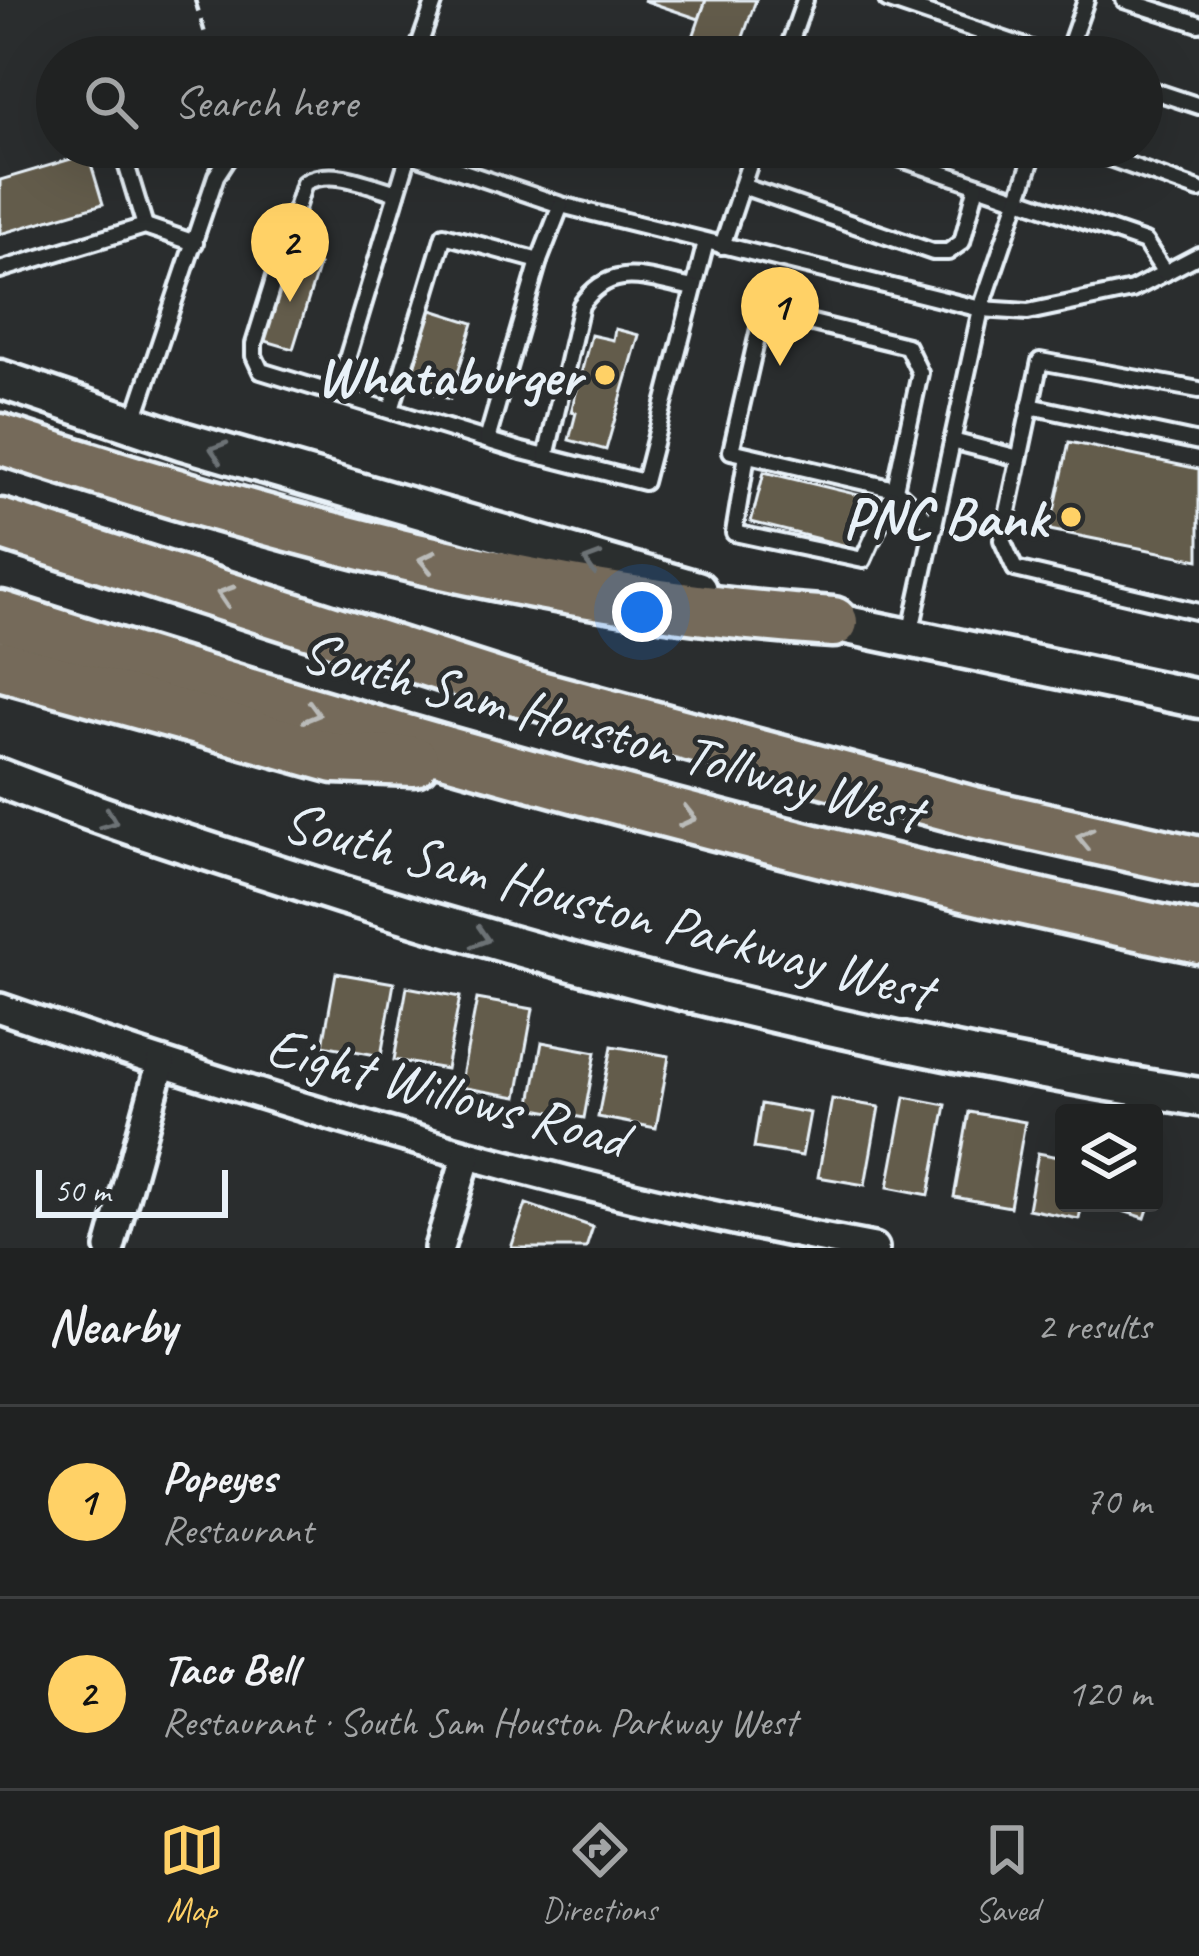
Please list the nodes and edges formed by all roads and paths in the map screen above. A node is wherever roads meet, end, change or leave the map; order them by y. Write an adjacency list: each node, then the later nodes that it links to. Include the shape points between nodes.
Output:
1 (195, 0): 8 (path)
2 (435, 0): 9 (lane)
3 (805, 0): 10 (lane)
4 (887, 0): 11 (lane)
5 (1086, 0): 12 (lane)
6 (1124, 0): 7 (lane)
7 (1199, 24)
8 (206, 36)
9 (422, 36)
10 (793, 36)
11 (993, 36)
12 (1073, 36)
13 (1163, 93): 14 (lane)
14 (1199, 106)
15 (127, 168): 29 (lane)
16 (221, 168): 30 (lane)
17 (405, 168): 26 (lane)
18 (450, 168): 28 (lane)
19 (748, 168): 24 (lane)
20 (928, 168): 23 (lane)
21 (1029, 168): 27 (lane)
22 (1137, 168): 25 (lane)
23 (977, 185): 24 (lane, via 962,242 948,252); 27 (lane)
24 (742, 186): 31 (lane)
25 (1199, 190)
26 (397, 193): 40 (lane); 40 (lane, via 331,176 304,183 254,344 261,370)
27 (1018, 199): 35 (lane, via 1145,242); 37 (lane)
28 (561, 206): 31 (lane); 33 (lane)
29 (145, 226): 30 (lane); 34 (lane)
30 (195, 243): 43 (lane)
31 (714, 244): 36 (lane); 37 (lane)
32 (1199, 255): 35 (lane)
33 (538, 261): 42 (lane, via 444,235); 45 (lane)
34 (0, 269)
35 (1165, 273): 37 (lane, via 1132,290 1028,312)
36 (694, 288): 49 (lane, via 618,275 592,290 581,305); 49 (lane, via 644,482)
37 (981, 309): 46 (lane)
38 (0, 379): 43 (main road)
39 (1199, 390): 41 (lane, via 1040,361)
40 (337, 392): 42 (lane)
41 (1030, 406): 47 (lane); 50 (lane)
42 (391, 410): 45 (lane)
43 (133, 424): 56 (main road, one-way to 43, via 632,574)
44 (0, 439): 56 (highway, one-way to 44, via 745,616 426,561 168,494)
45 (487, 440): 49 (lane)
46 (952, 442): 50 (lane); 53 (lane)
47 (1199, 442)
48 (747, 455): 51 (lane); 51 (lane, via 734,533 863,560); 51 (lane, via 731,451 763,311 907,346 920,373)
49 (546, 457)
50 (1019, 458): 54 (lane, via 1001,540 1015,569)
51 (895, 489): 53 (lane)
52 (0, 524): 62 (highway, South Sam Houston Tollway West, one-way to 52, via 973,812 513,688)
53 (934, 527): 57 (lane)
54 (1199, 611)
55 (0, 616): 60 (highway, South Sam Houston Tollway West, one-way to 60)
56 (833, 622): 57 (main road)
57 (910, 638): 59 (main road)
58 (0, 665): 60 (highway, via 335,758)
59 (1199, 699)
60 (491, 763): 63 (highway, South Sam Houston Tollway West, one-way to 63, via 992,895)
61 (0, 778): 66 (main road, South Sam Houston Parkway West, one-way to 66, via 231,860 715,1002 1035,1071)
62 (1199, 862)
63 (1199, 938)
64 (0, 1009): 65 (street, Eight Willows Road)
65 (160, 1064): 67 (street, Eight Willows Road); 69 (street)
66 (1199, 1097)
67 (467, 1155): 68 (street, Eight Willows Road); 70 (street)
68 (776, 1239): 71 (street, Eight Willows Road)
69 (110, 1248)
70 (439, 1248)
71 (874, 1248)

